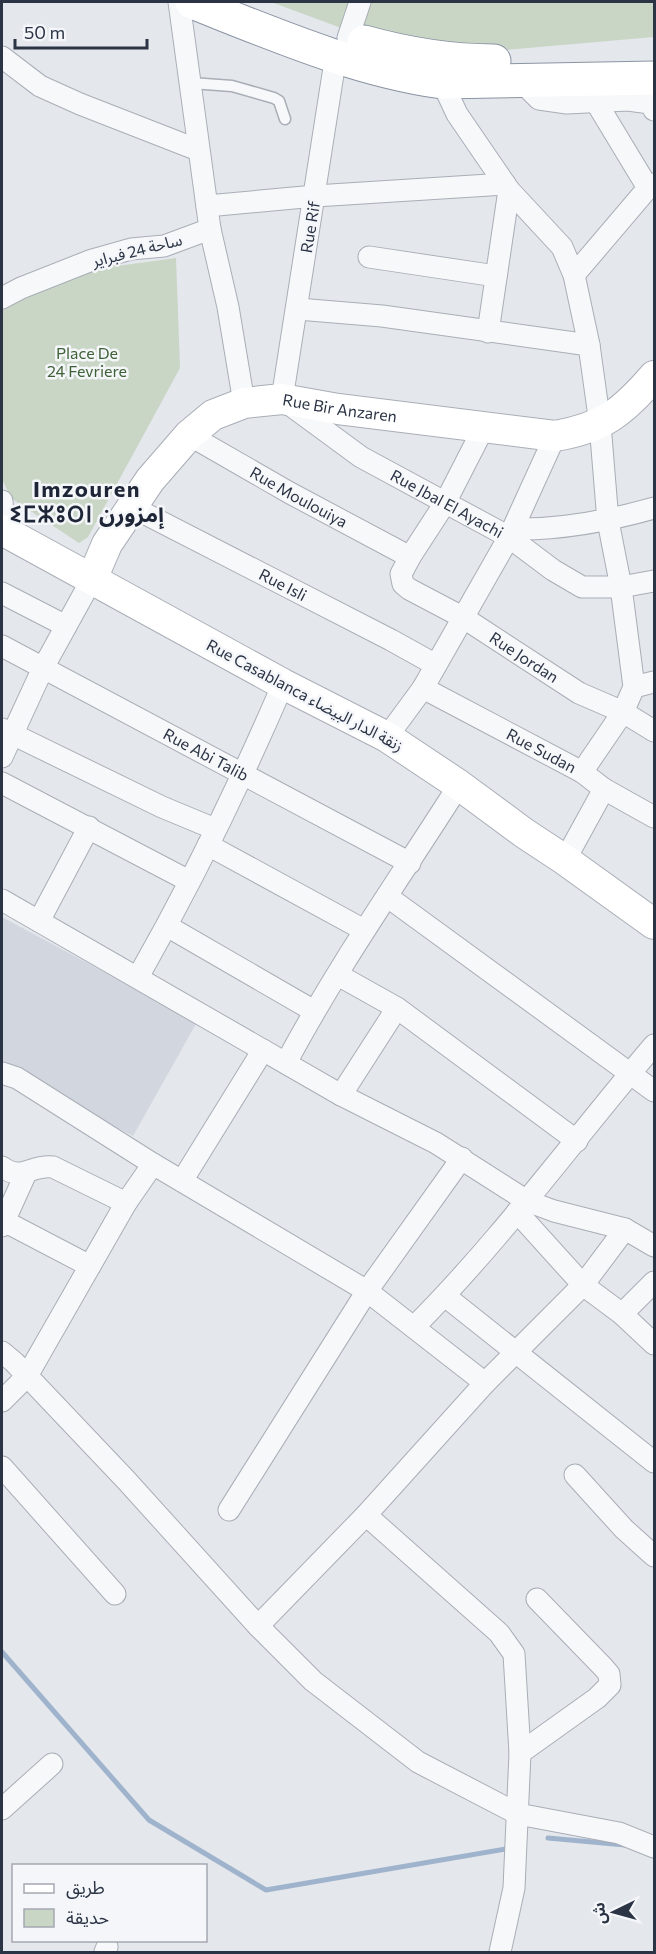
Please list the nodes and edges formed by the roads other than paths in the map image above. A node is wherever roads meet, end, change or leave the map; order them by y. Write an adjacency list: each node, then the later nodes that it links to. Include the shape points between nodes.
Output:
1 (180, 2): 11 (street)
2 (192, 2): 5 (highway, via 293,41)
3 (248, 2): 5 (highway)
4 (360, 2): 5 (street, Rue Rif)
5 (342, 47): 6 (highway, via 464,61); 10 (highway, via 410,78); 18 (street, Rue Rif)
6 (654, 56)
7 (2, 57): 15 (street, via 40,86)
8 (654, 78): 9 (highway)
9 (520, 80): 10 (highway); 12 (street, via 539,99)
10 (442, 82): 17 (street, via 457,114)
11 (191, 83): 14 (lane, via 232,86 274,98 279,101); 15 (street)
12 (596, 102): 13 (street, via 650,103); 16 (street)
13 (654, 110)
14 (285, 119)
15 (198, 150): 19 (street)
16 (651, 186): 23 (street)
17 (507, 187): 18 (street); 22 (street); 23 (street, via 562,247)
18 (315, 196): 19 (street); 25 (street, Rue Rif)
19 (207, 206): 20 (street)
20 (210, 229): 24 (street, ساحة 24 فبراير, via 164,246 131,249 92,261); 30 (street)
21 (369, 257): 22 (street)
22 (496, 276): 26 (street)
23 (574, 276): 27 (street)
24 (2, 298)
25 (298, 309): 26 (street, via 382,316); 29 (street, Rue Rif)
26 (488, 332): 27 (street)
27 (589, 345): 31 (street)
28 (654, 376): 31 (main road, Rue Bir Anzaren, via 639,394)
29 (282, 399): 30 (main road, Rue Bir Anzaren); 32 (main road, Rue Bir Anzaren); 36 (street, Rue Jbal El Ayachi, via 361,457)
30 (244, 403): 33 (main road, Rue Bir Anzaren, via 213,416)
31 (600, 424): 34 (main road, Rue Bir Anzaren); 39 (street)
32 (483, 427): 34 (main road, Rue Bir Anzaren); 36 (street)
33 (189, 435): 37 (main road, Rue Bir Anzaren); 42 (street, Rue Moulouiya)
34 (555, 436): 41 (street)
35 (2, 501): 40 (street)
36 (445, 503): 41 (street, Rue Jbal El Ayachi); 42 (street)
37 (130, 506): 43 (main road, Rue Bir Anzaren); 50 (street, Rue Isli)
38 (654, 508): 39 (street)
39 (608, 521): 41 (street); 45 (street)
40 (3, 531): 43 (main road, Rue Casablanca زنقة الدار البيضاء)
41 (511, 533): 45 (street, Rue Jbal El Ayachi, via 553,570 582,587); 47 (street)
42 (406, 565): 47 (street, Rue Jordan, via 403,584)
43 (92, 579): 48 (street); 52 (main road, Rue Casablanca زنقة الدار البيضاء)
44 (654, 581): 45 (street, Rue Jbal El Ayachi)
45 (621, 587): 53 (street)
46 (2, 593): 48 (street)
47 (464, 618): 50 (street); 55 (street, Rue Jordan, via 579,693)
48 (66, 626): 51 (street)
49 (2, 646): 51 (street, Rue Abi Talib)
50 (436, 665): 54 (street)
51 (43, 668): 57 (street); 61 (street, Rue Abi Talib)
52 (283, 684): 58 (main road, Rue Casablanca زنقة الدار البيضاء); 61 (street)
53 (644, 684): 55 (street)
54 (423, 688): 58 (street); 60 (street, Rue Sudan)
55 (623, 712): 56 (street, Rue Jordan); 60 (street)
56 (654, 731)
57 (7, 732): 59 (street); 67 (street, via 162,807)
58 (387, 737): 63 (main road, Rue Casablanca زنقة الدار البيضاء)
59 (2, 757)
60 (582, 772): 64 (street, Rue Sudan)
61 (244, 776): 67 (street); 69 (street, Rue Abi Talib)
62 (2, 783): 66 (street)
63 (459, 785): 68 (main road, Rue Casablanca زنقة الدار البيضاء); 69 (street)
64 (604, 789): 65 (street, Rue Sudan); 68 (street)
65 (654, 817)
66 (89, 827): 70 (street); 73 (street)
67 (212, 837): 70 (street); 76 (street)
68 (565, 860): 74 (main road, Rue Casablanca زنقة الدار البيضاء)
69 (410, 863): 71 (street)
70 (189, 880): 75 (street)
71 (388, 897): 76 (street); 85 (street)
72 (2, 900): 73 (street)
73 (39, 921): 78 (street)
74 (654, 924)
75 (167, 926): 78 (street); 80 (street)
76 (364, 930): 77 (street)
77 (338, 975): 79 (street); 80 (street)
78 (138, 977): 82 (street)
79 (397, 1008): 87 (street); 88 (street)
80 (314, 1011): 83 (street)
81 (654, 1045): 85 (street)
82 (263, 1050): 83 (street); 93 (street)
83 (286, 1063): 87 (street)
84 (2, 1073): 90 (street, via 18,1078)
85 (631, 1073): 86 (street); 88 (street)
86 (654, 1091)
87 (341, 1095): 89 (street)
88 (577, 1141): 95 (street)
89 (462, 1158): 95 (street); 102 (street)
90 (153, 1164): 93 (street); 94 (street)
91 (2, 1167): 92 (street, via 17,1174)
92 (26, 1173): 94 (street, via 40,1165 53,1167); 96 (street)
93 (182, 1180): 102 (street)
94 (126, 1203): 99 (street)
95 (522, 1206): 97 (street); 101 (street); 103 (street)
96 (2, 1223): 99 (street)
97 (626, 1229): 98 (street); 101 (street)
98 (654, 1246)
99 (90, 1266): 109 (street)
100 (654, 1282): 104 (street)
101 (583, 1285): 104 (street); 107 (street)
102 (367, 1291): 105 (street); 115 (street)
103 (445, 1296): 105 (street); 107 (street)
104 (622, 1314): 106 (street)
105 (414, 1328): 110 (street)
106 (654, 1344)
107 (515, 1351): 110 (street); 112 (street)
108 (2, 1352): 109 (street)
109 (27, 1376): 111 (street); 120 (street)
110 (485, 1383): 116 (street)
111 (2, 1401)
112 (654, 1462)
113 (2, 1467): 118 (street)
114 (575, 1475): 117 (street, via 624,1530)
115 (229, 1510)
116 (366, 1515): 120 (street); 121 (street, via 499,1632 514,1654)
117 (654, 1556)
118 (115, 1594)
119 (537, 1599): 121 (street, via 603,1666 610,1685)
120 (258, 1626): 124 (street, via 314,1681 418,1762)
121 (520, 1753): 124 (street)
122 (52, 1764): 123 (street)
123 (2, 1809)
124 (518, 1814): 125 (street, via 619,1833); 126 (street, via 514,1888)
125 (654, 1847)
126 (500, 1953)

